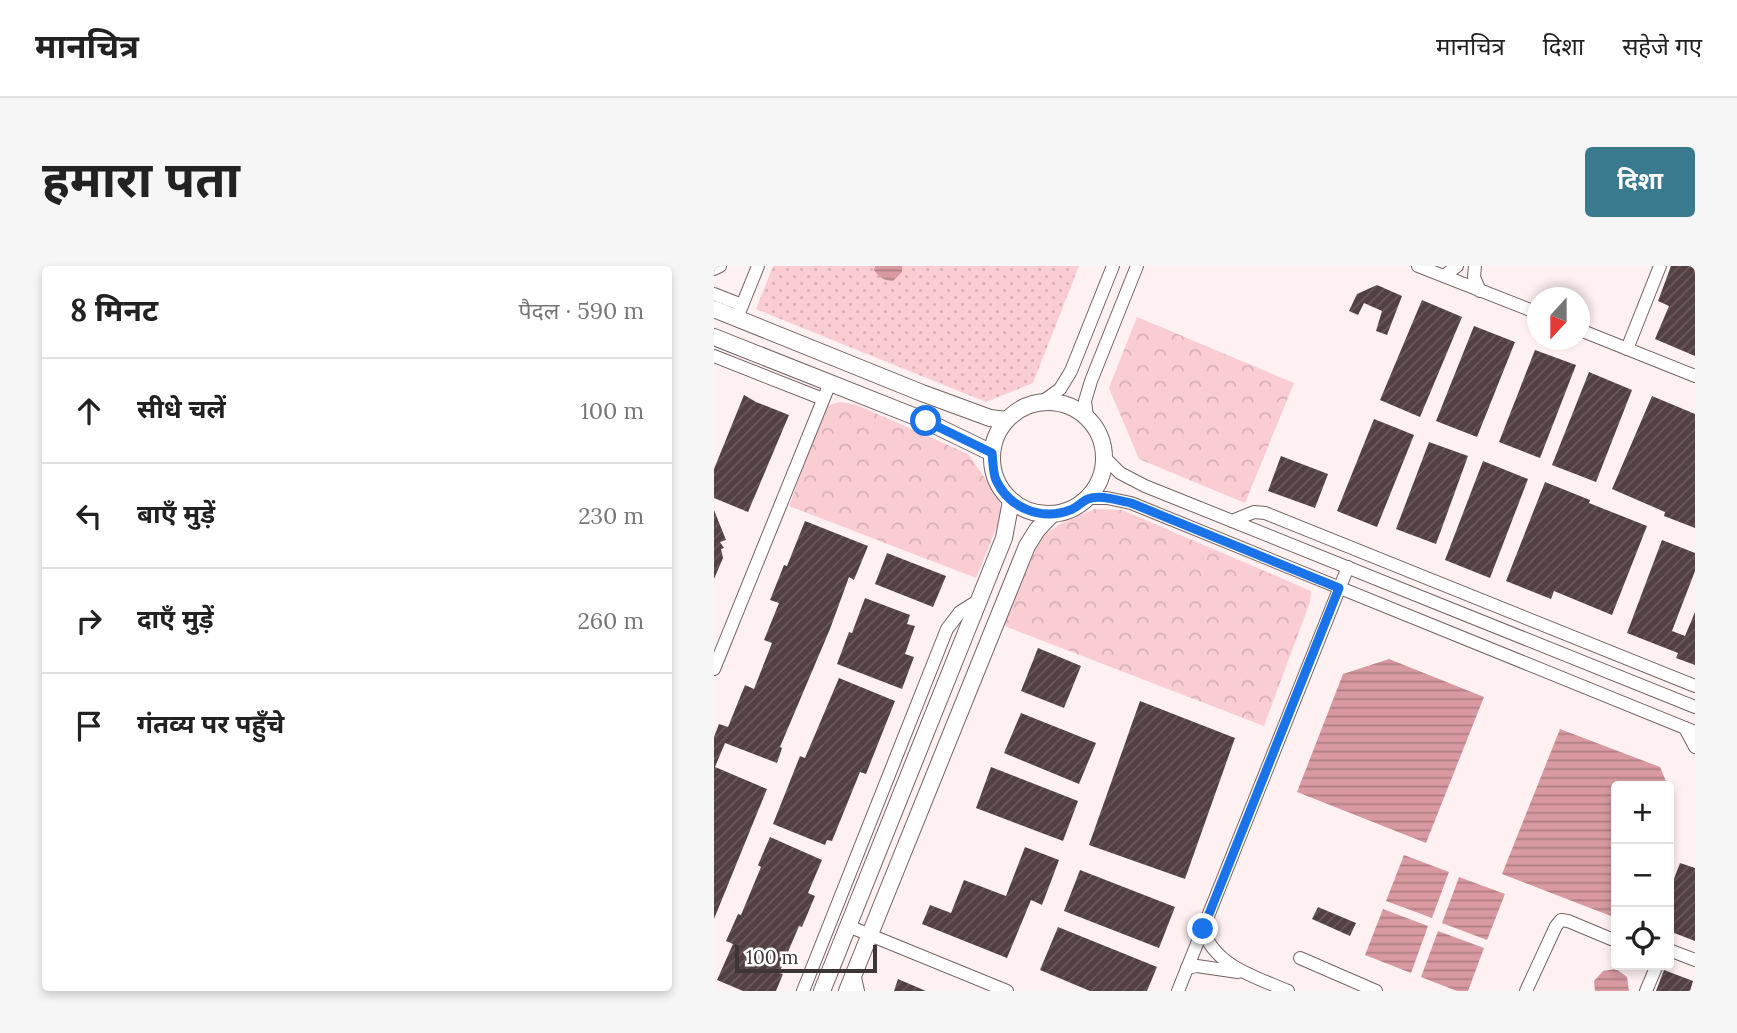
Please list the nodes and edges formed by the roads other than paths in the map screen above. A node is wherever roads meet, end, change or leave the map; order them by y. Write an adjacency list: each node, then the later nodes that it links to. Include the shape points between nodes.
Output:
1 (720, 266): 10 (street)
2 (758, 266): 17 (street)
3 (1098, 266): 12 (street)
4 (1113, 266): 12 (street)
5 (1137, 266): 26 (street, via 1091,381 1085,401)
6 (1418, 266): 11 (street)
7 (1457, 266): 11 (street)
8 (1475, 266): 13 (street)
9 (1660, 266): 20 (street)
10 (714, 269)
11 (1444, 276): 13 (street)
12 (1107, 281): 25 (street, via 1071,371 1060,389)
13 (1480, 290): 16 (street)
14 (714, 294): 17 (street)
15 (714, 309): 17 (main road)
16 (1527, 309)
17 (739, 312): 27 (main road, via 922,393)
18 (1590, 334): 20 (street)
19 (714, 337): 23 (main road)
20 (1627, 349): 22 (street)
21 (714, 356): 24 (street)
22 (1695, 376)
23 (830, 383): 24 (street); 28 (main road)
24 (822, 399): 37 (street)
25 (1042, 402): 26 (main road, via 1066,405); 27 (main road)
26 (1087, 417): 29 (main road, via 1097,429)
27 (1006, 420): 28 (main road)
28 (992, 453): 31 (main road, via 996,480)
29 (1105, 458): 30 (main road, via 1101,479); 33 (street, via 1119,473 1145,486)
30 (1089, 498): 32 (main road, via 1072,510); 35 (street, via 1131,503)
31 (1011, 501): 32 (main road, via 1030,512); 36 (main road, via 1004,538)
32 (1051, 515): 45 (main road, via 1027,546)
33 (1232, 521): 34 (street); 39 (street, via 1254,512 1265,513)
34 (1348, 567): 35 (street); 40 (street)
35 (1339, 588): 41 (street); 44 (street)
36 (979, 600): 43 (main road); 54 (street, via 960,612 947,629)
37 (717, 653): 38 (street)
38 (714, 669)
39 (1695, 686)
40 (1695, 707)
41 (1690, 730): 42 (street)
42 (1695, 747)
43 (848, 926): 45 (street); 55 (main road)
44 (1203, 929): 50 (street); 53 (street, via 1217,954)
45 (869, 935): 52 (main road); 58 (street)
46 (1611, 939): 62 (street, via 1561,920)
47 (1674, 952): 49 (street)
48 (1300, 958): 61 (street)
49 (1695, 960)
50 (1188, 968): 53 (street); 59 (street)
51 (1655, 970): 63 (street)
52 (854, 973): 56 (main road); 57 (street)
53 (1245, 973): 60 (street)
54 (803, 991)
55 (822, 991)
56 (847, 991)
57 (858, 991)
58 (1007, 991)
59 (1178, 991)
60 (1288, 991)
61 (1376, 991)
62 (1526, 991)
63 (1646, 991)

